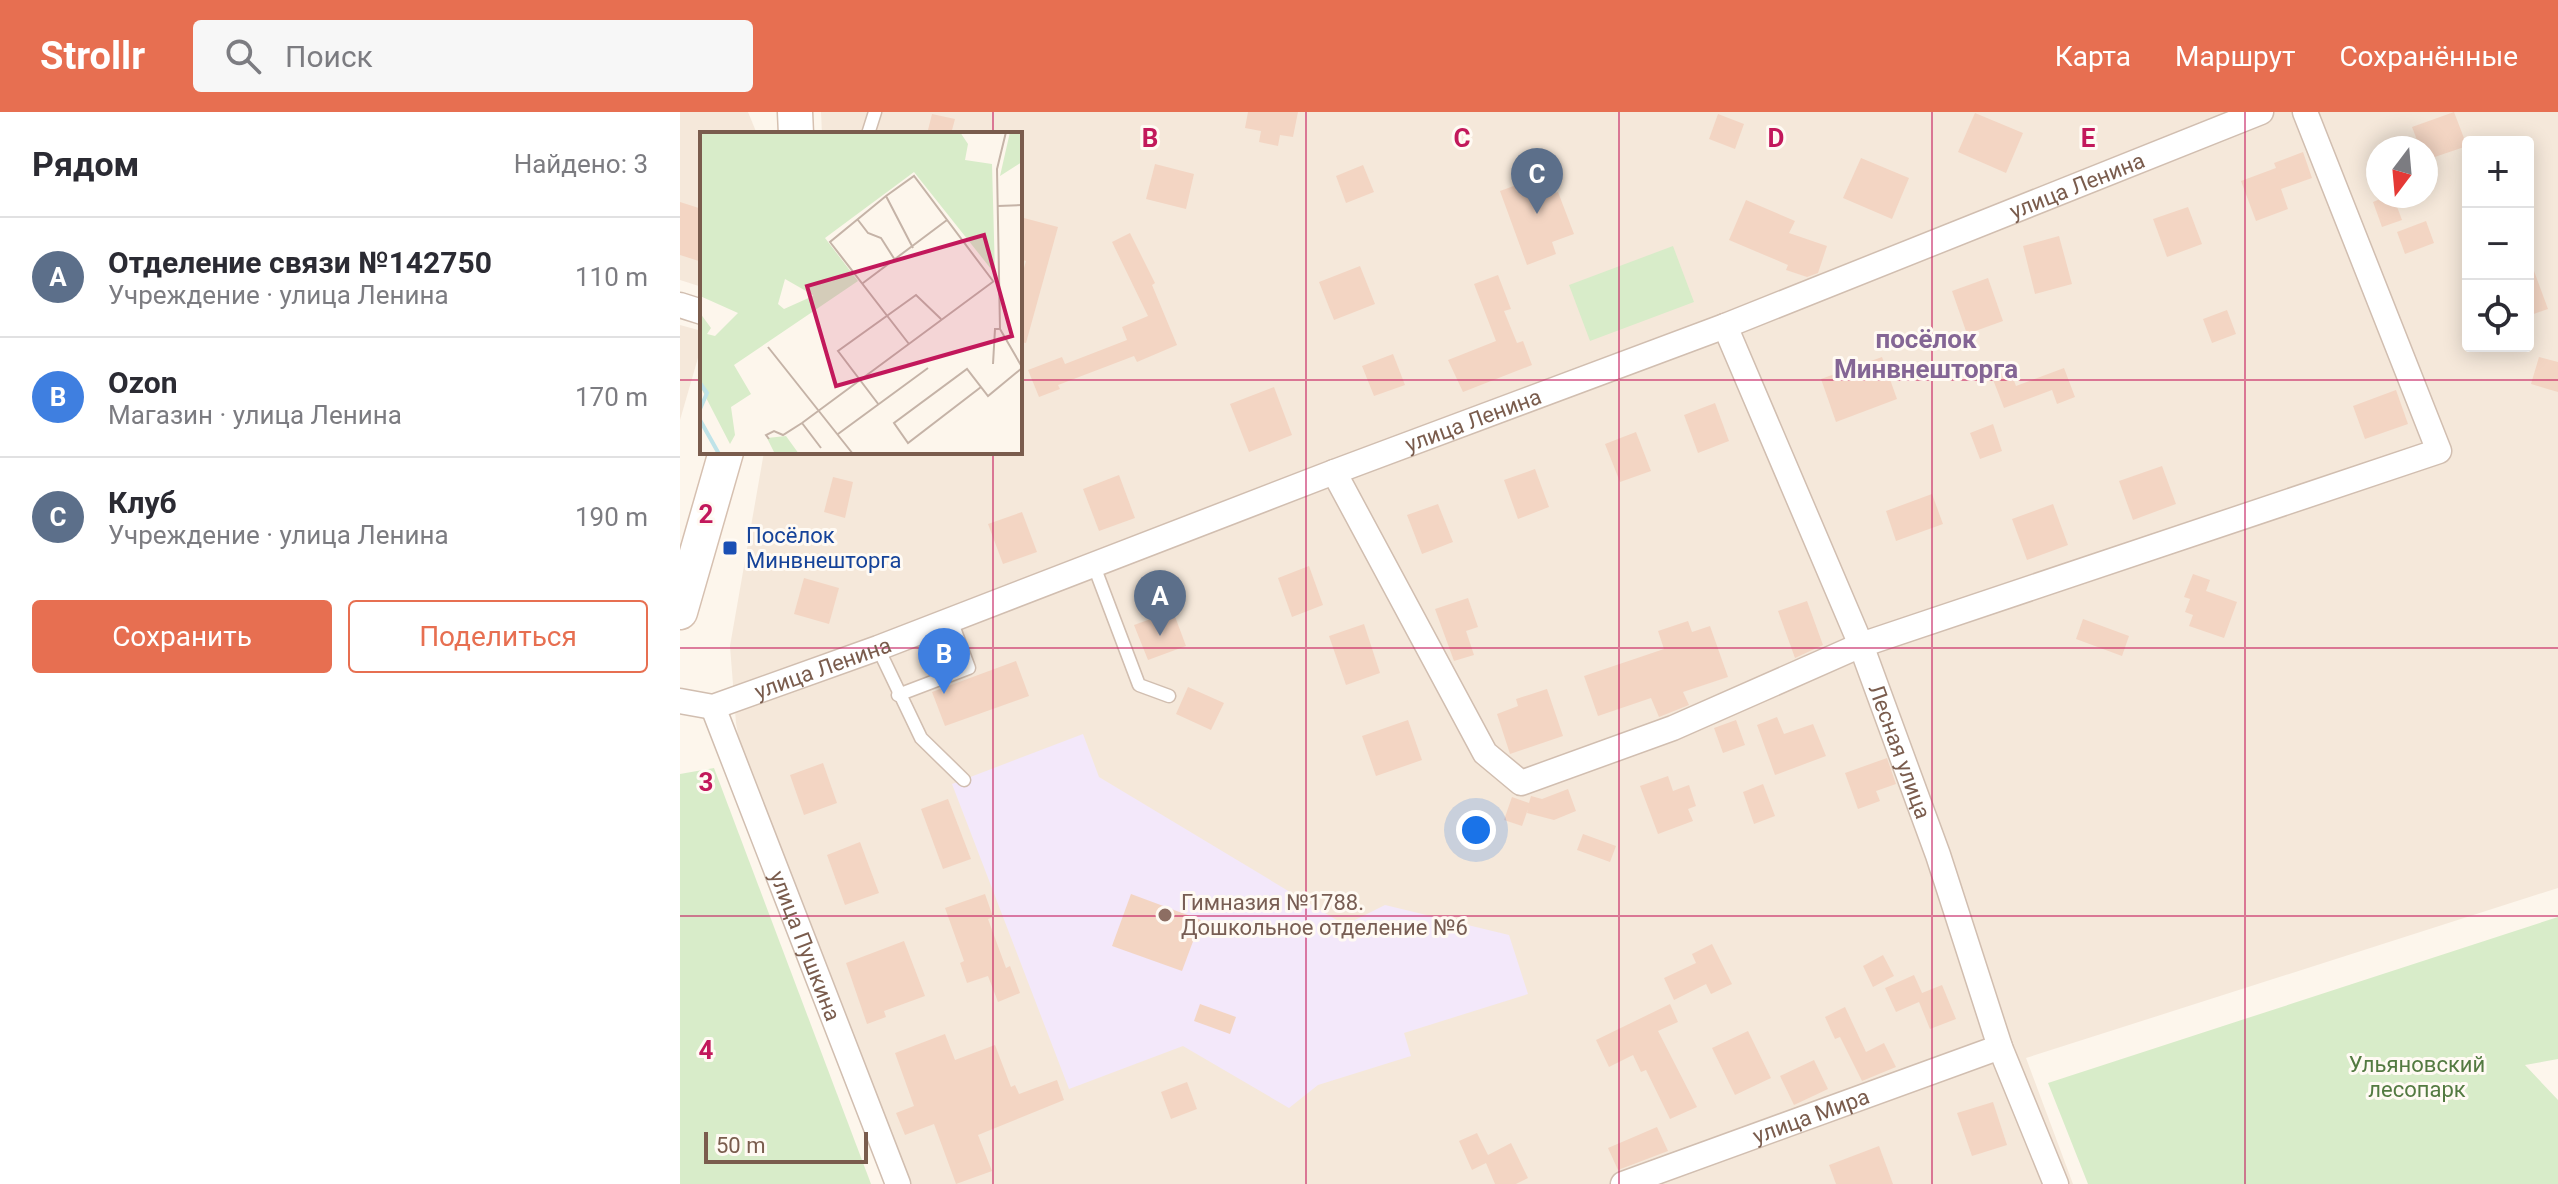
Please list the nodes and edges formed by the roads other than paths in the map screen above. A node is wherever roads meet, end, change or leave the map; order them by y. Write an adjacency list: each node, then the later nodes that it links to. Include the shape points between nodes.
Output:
1 (795, 112): 5 (main road)
2 (875, 112): 6 (lane)
3 (2261, 112): 9 (street, улица Ленина)
4 (2305, 112): 15 (street, via 2439,451)
5 (796, 132)
6 (869, 132)
7 (680, 305): 8 (street)
8 (700, 311)
9 (1725, 326): 11 (street, улица Ленина); 15 (street, Лесная улица)
10 (725, 454): 13 (main road)
11 (1334, 472): 12 (street, улица Ленина); 15 (street, via 1485,753 1521,783 1673,728)
12 (1094, 566): 14 (street, улица Ленина); 18 (lane, via 1139,685)
13 (680, 612)
14 (951, 620): 16 (street, улица Ленина); 17 (lane, via 969,668)
15 (1861, 645): 22 (street, Лесная улица, via 1938,855)
16 (878, 648): 17 (lane); 20 (street, улица Ленина)
17 (898, 695): 21 (lane, via 921,738)
18 (1169, 696)
19 (680, 701): 20 (street, улица Ленина)
20 (713, 707): 23 (street, улица Пушкина)
21 (964, 780)
22 (2000, 1047): 24 (street, улица Мира); 25 (street, Лесная улица)
23 (898, 1184)
24 (1623, 1184)
25 (2056, 1184)

